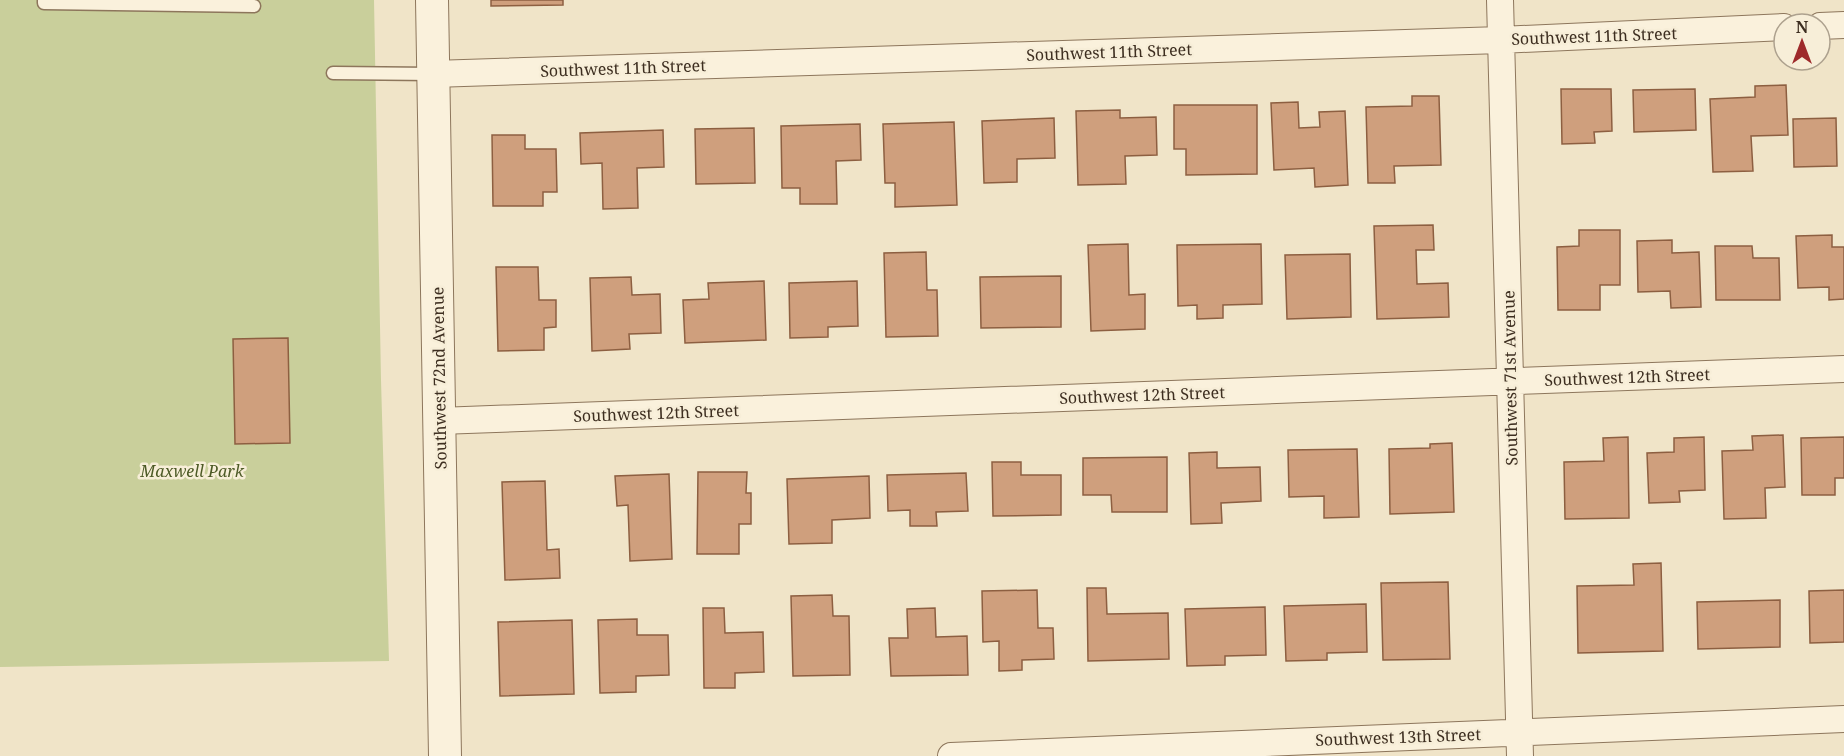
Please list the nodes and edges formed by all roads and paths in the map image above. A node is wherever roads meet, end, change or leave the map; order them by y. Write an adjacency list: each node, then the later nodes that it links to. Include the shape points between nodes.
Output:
1 (44, 0): 4 (lane)
2 (432, 0): 8 (street, Southwest 72nd Avenue)
3 (1500, 0): 6 (street, Southwest 71st Avenue)
4 (254, 6)
5 (1772, 28): 6 (street, Southwest 11th Street)
6 (1501, 40): 8 (street, Southwest 11th Street); 10 (street, Southwest 71st Avenue)
7 (333, 73): 8 (lane)
8 (433, 74): 11 (street, Southwest 72nd Avenue)
9 (1844, 369): 10 (street, Southwest 12th Street)
10 (1510, 382): 11 (street, Southwest 12th Street); 13 (street, Southwest 71st Avenue)
11 (440, 421): 14 (street, Southwest 72nd Avenue)
12 (1844, 719): 13 (street, Southwest 13th Street)
13 (1519, 744): 15 (street, Southwest 13th Street)
14 (445, 756)
15 (951, 756)

